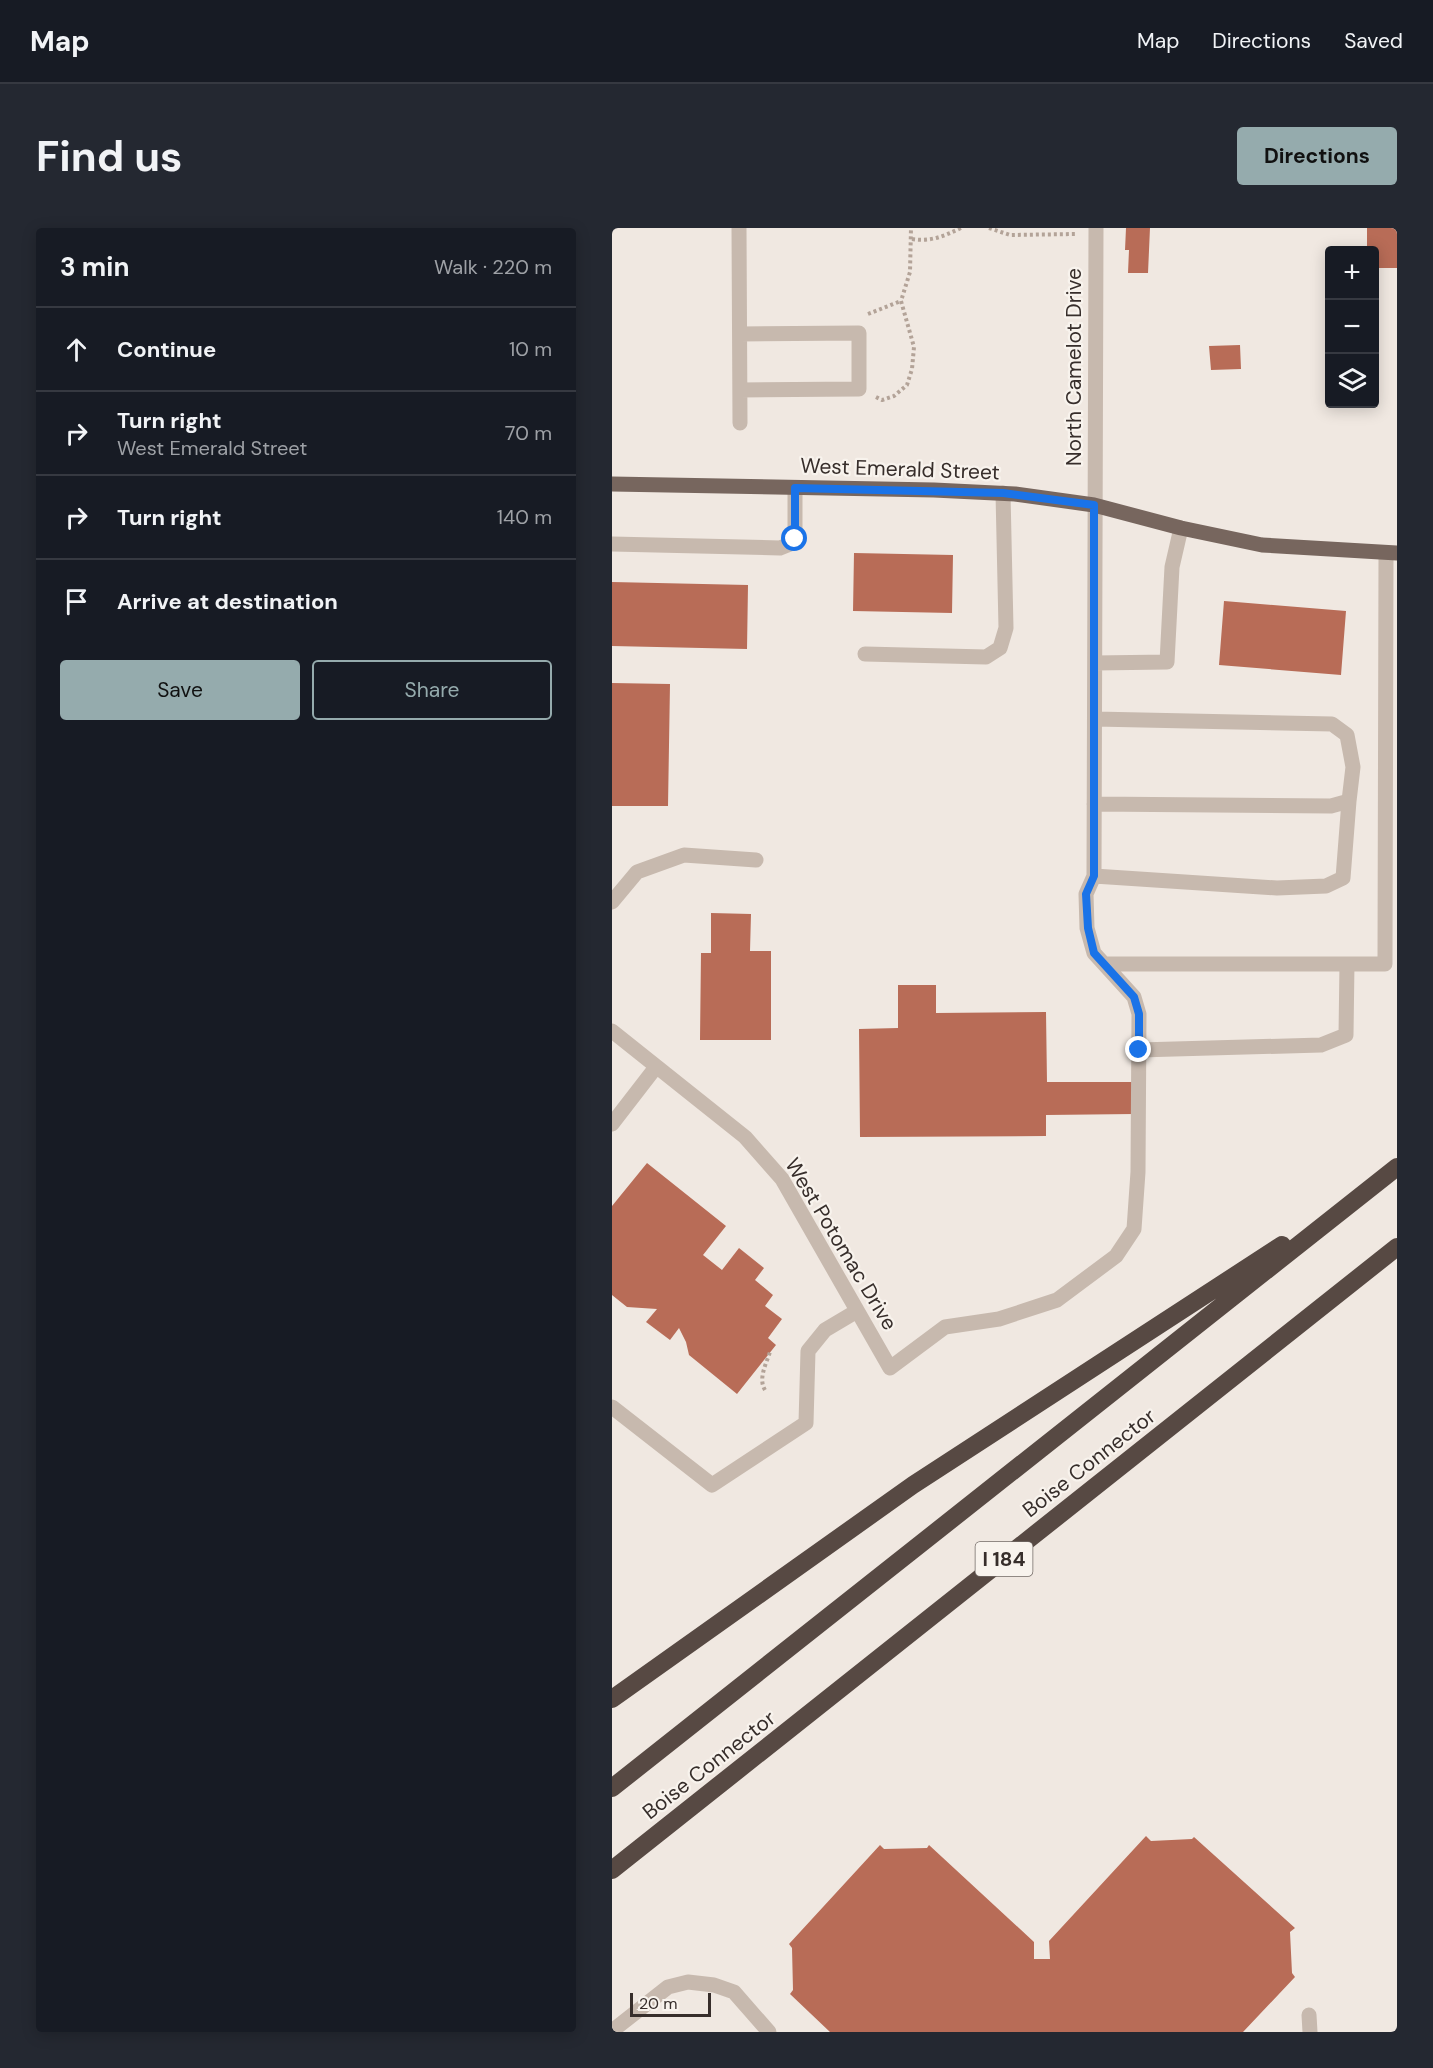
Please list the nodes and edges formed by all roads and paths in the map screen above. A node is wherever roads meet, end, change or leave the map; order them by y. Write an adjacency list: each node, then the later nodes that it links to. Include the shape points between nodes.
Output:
1 (739, 228): 9 (street)
2 (911, 228): 6 (path)
3 (961, 228): 6 (path, via 926,241)
4 (989, 228): 5 (path, via 1010,235)
5 (1096, 231): 16 (street, North Camelot Drive)
6 (912, 239): 7 (path, via 910,272)
7 (901, 301): 8 (path, via 859,318); 10 (path, via 914,346 907,385 882,400)
8 (859, 333): 9 (street); 10 (street)
9 (740, 334): 11 (street)
10 (859, 389): 11 (street)
11 (740, 390): 12 (street)
12 (740, 423)
13 (612, 484): 14 (main road, West Emerald Street)
14 (795, 488): 15 (main road, West Emerald Street); 18 (street, via 795,539 780,548)
15 (1003, 493): 16 (main road, West Emerald Street); 20 (street, via 1006,628 1000,648 986,657)
16 (1094, 505): 17 (main road, West Emerald Street); 21 (street, North Camelot Drive)
17 (1181, 528): 19 (main road, West Emerald Street, via 1262,545); 21 (street, via 1172,567 1167,662)
18 (612, 544)
19 (1391, 553): 25 (street)
20 (865, 654)
21 (1095, 663): 22 (street, North Camelot Drive)
22 (1095, 720): 23 (street, via 1332,724 1347,735 1353,767); 24 (street, North Camelot Drive)
23 (1349, 801): 24 (street, via 1331,806); 27 (street, via 1343,878 1326,886 1277,888)
24 (1094, 804): 27 (street, North Camelot Drive)
25 (1391, 812): 30 (street, via 1385,963)
26 (756, 860): 28 (street, via 684,855 637,872)
27 (1094, 876): 29 (street, North Camelot Drive, via 1086,894 1088,928 1094,953)
28 (612, 902)
29 (1104, 963): 30 (street); 32 (street, North Camelot Drive, via 1134,997 1139,1014)
30 (1347, 963): 32 (street, via 1346,1035 1321,1045)
31 (612, 1031): 33 (street, West Potomac Drive)
32 (1139, 1050): 40 (street, North Camelot Drive, via 1134,1229 1116,1256 1057,1300 999,1320 945,1327)
33 (656, 1066): 34 (street); 38 (street, West Potomac Drive, via 745,1137 782,1179)
34 (612, 1124)
35 (1397, 1167): 36 (highway, Boise Connector)
36 (1374, 1185): 43 (highway, via 913,1485); 44 (highway, Boise Connector)
37 (1397, 1247): 45 (highway, Boise Connector / I 184)
38 (857, 1311): 40 (street, West Potomac Drive); 42 (street, via 825,1330 808,1351 806,1424 711,1485)
39 (771, 1352): 41 (path, via 762,1377)
40 (890, 1368)
41 (765, 1390)
42 (612, 1407)
43 (612, 1699)
44 (612, 1788)
45 (612, 1870)
46 (1309, 2015): 49 (street)
47 (612, 2031): 48 (street, via 668,1987 688,1982 734,1992)
48 (769, 2032)
49 (1310, 2032)

